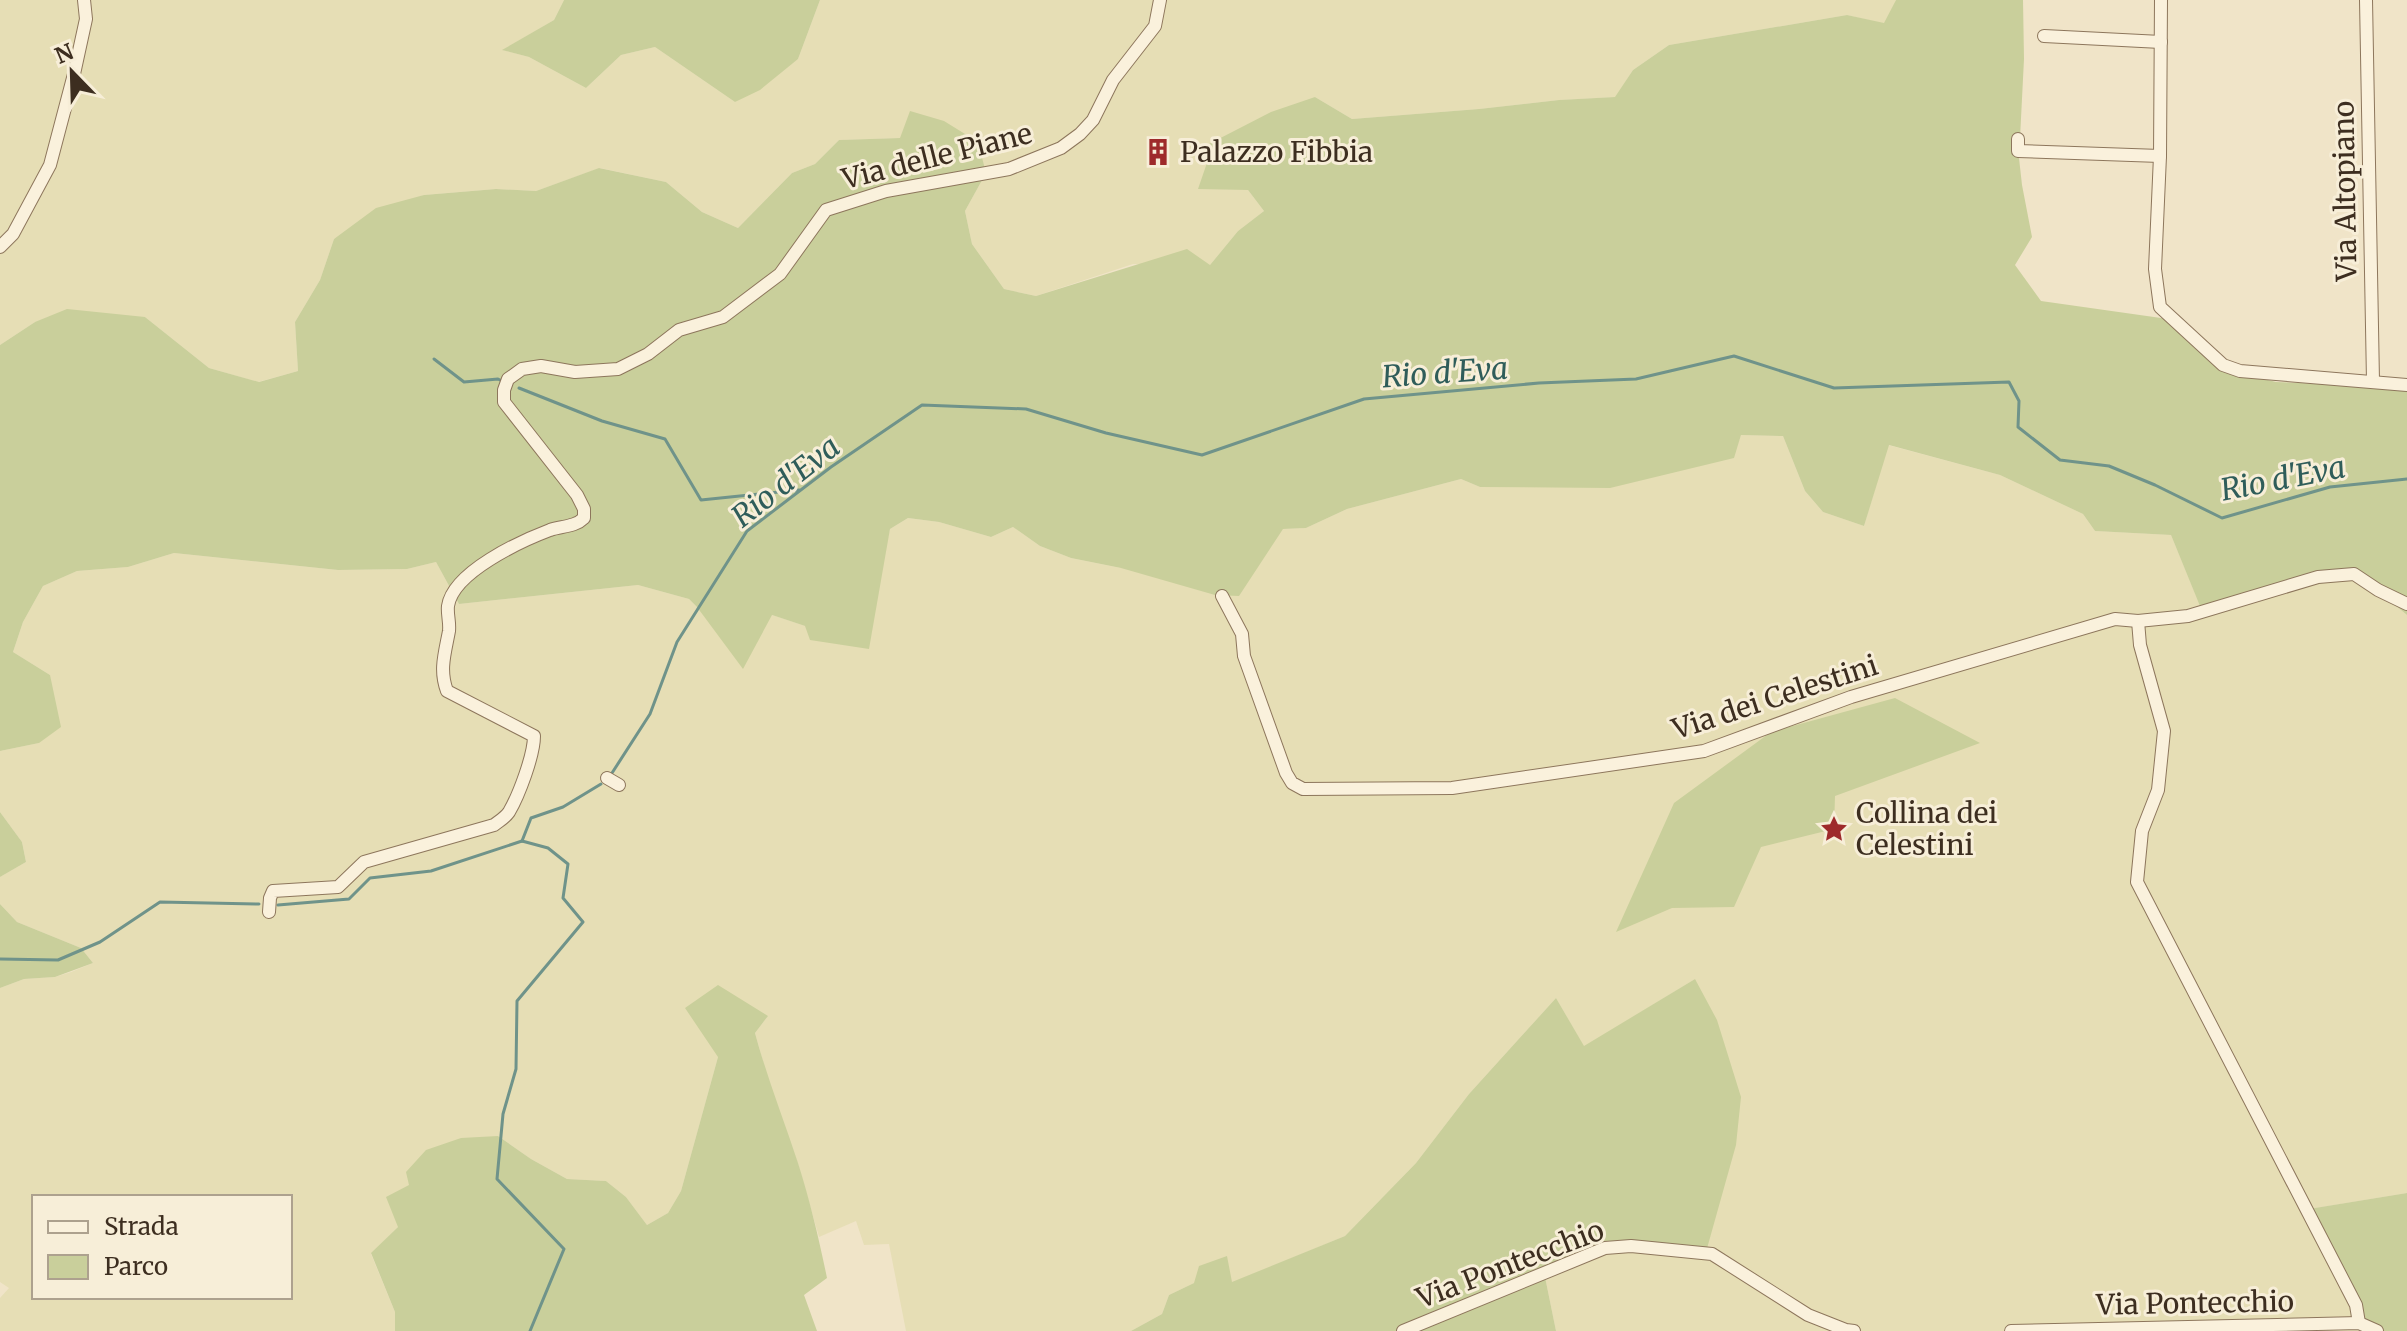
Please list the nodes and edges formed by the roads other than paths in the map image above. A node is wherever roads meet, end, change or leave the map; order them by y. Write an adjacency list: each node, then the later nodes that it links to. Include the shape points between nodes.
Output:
1 (84, 0): 9 (street, via 86,19 50,165 13,234)
2 (1160, 0): 17 (street, Via delle Piane, via 1155,26 1113,80 1093,120 1061,148 1009,169 886,191 826,210 780,274 723,317 679,330 618,369 575,372 541,366 522,369 508,379 504,402 584,509 580,522 486,560 457,588 448,605 441,676 447,691 534,736 515,799 507,816 494,825 364,862 338,887 273,891)
3 (2161, 0): 6 (street)
4 (2366, 0): 10 (street, Via Altopiano)
5 (2044, 36): 6 (street)
6 (2161, 42): 8 (street)
7 (2018, 139): 8 (street, via 2018,151)
8 (2160, 156): 10 (street, via 2155,269 2160,307 2223,365 2240,371)
9 (0, 247)
10 (2373, 381): 11 (street)
11 (2407, 385)
12 (1222, 596): 14 (street, Via dei Celestini, via 1242,634 1244,656 1286,773 1303,789 1452,788 1704,751 1851,697 2115,619)
13 (2407, 604): 14 (street, Via dei Celestini, via 2354,574 2318,577 2188,616)
14 (2138, 621): 18 (street, via 2164,731 2158,790 2142,831 2137,882 2356,1305)
15 (607, 778): 16 (street)
16 (619, 785)
17 (269, 912)
18 (2359, 1323): 21 (street, Via Pontecchio); 22 (street, Via Pontecchio)
19 (1403, 1331): 20 (street, Via Pontecchio, via 1605,1248 1631,1246 1712,1254 1808,1315)
20 (1854, 1331)
21 (2011, 1331)
22 (2377, 1331)

